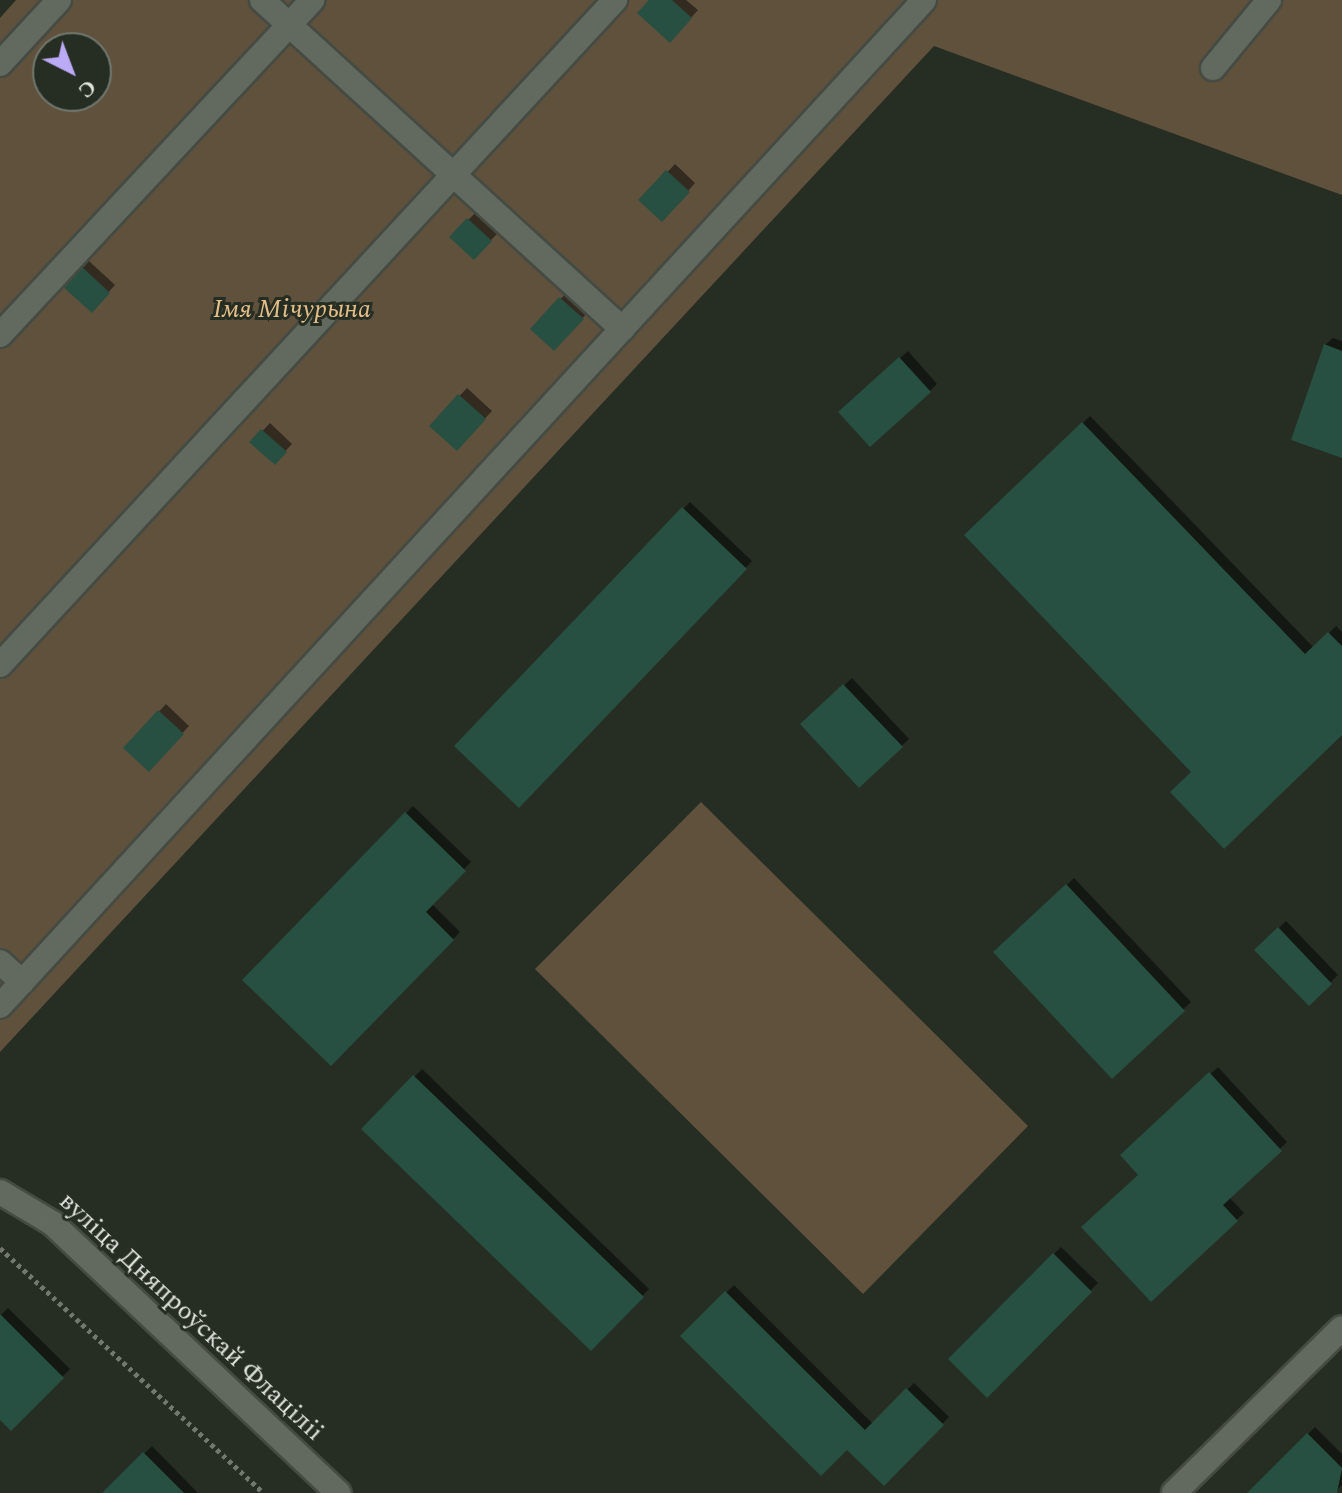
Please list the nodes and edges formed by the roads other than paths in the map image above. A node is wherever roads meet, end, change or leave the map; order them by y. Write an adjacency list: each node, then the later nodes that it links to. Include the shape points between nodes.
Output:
1 (59, 0): 8 (street)
2 (262, 0): 7 (street)
3 (312, 0): 7 (street)
4 (615, 0): 10 (street)
5 (924, 0): 11 (street)
6 (1269, 0): 9 (street)
7 (289, 25): 10 (street); 12 (street)
8 (0, 64)
9 (1213, 68)
10 (453, 175): 11 (street); 13 (street)
11 (622, 329): 15 (street)
12 (0, 335)
13 (0, 665)
14 (0, 962): 15 (street)
15 (22, 982): 16 (street)
16 (0, 1006)
17 (0, 1192): 19 (street, вуліца Дняпроўскай Флаціліі, via 52,1223)
18 (1342, 1328): 20 (street)
19 (339, 1493)
20 (1174, 1493)

